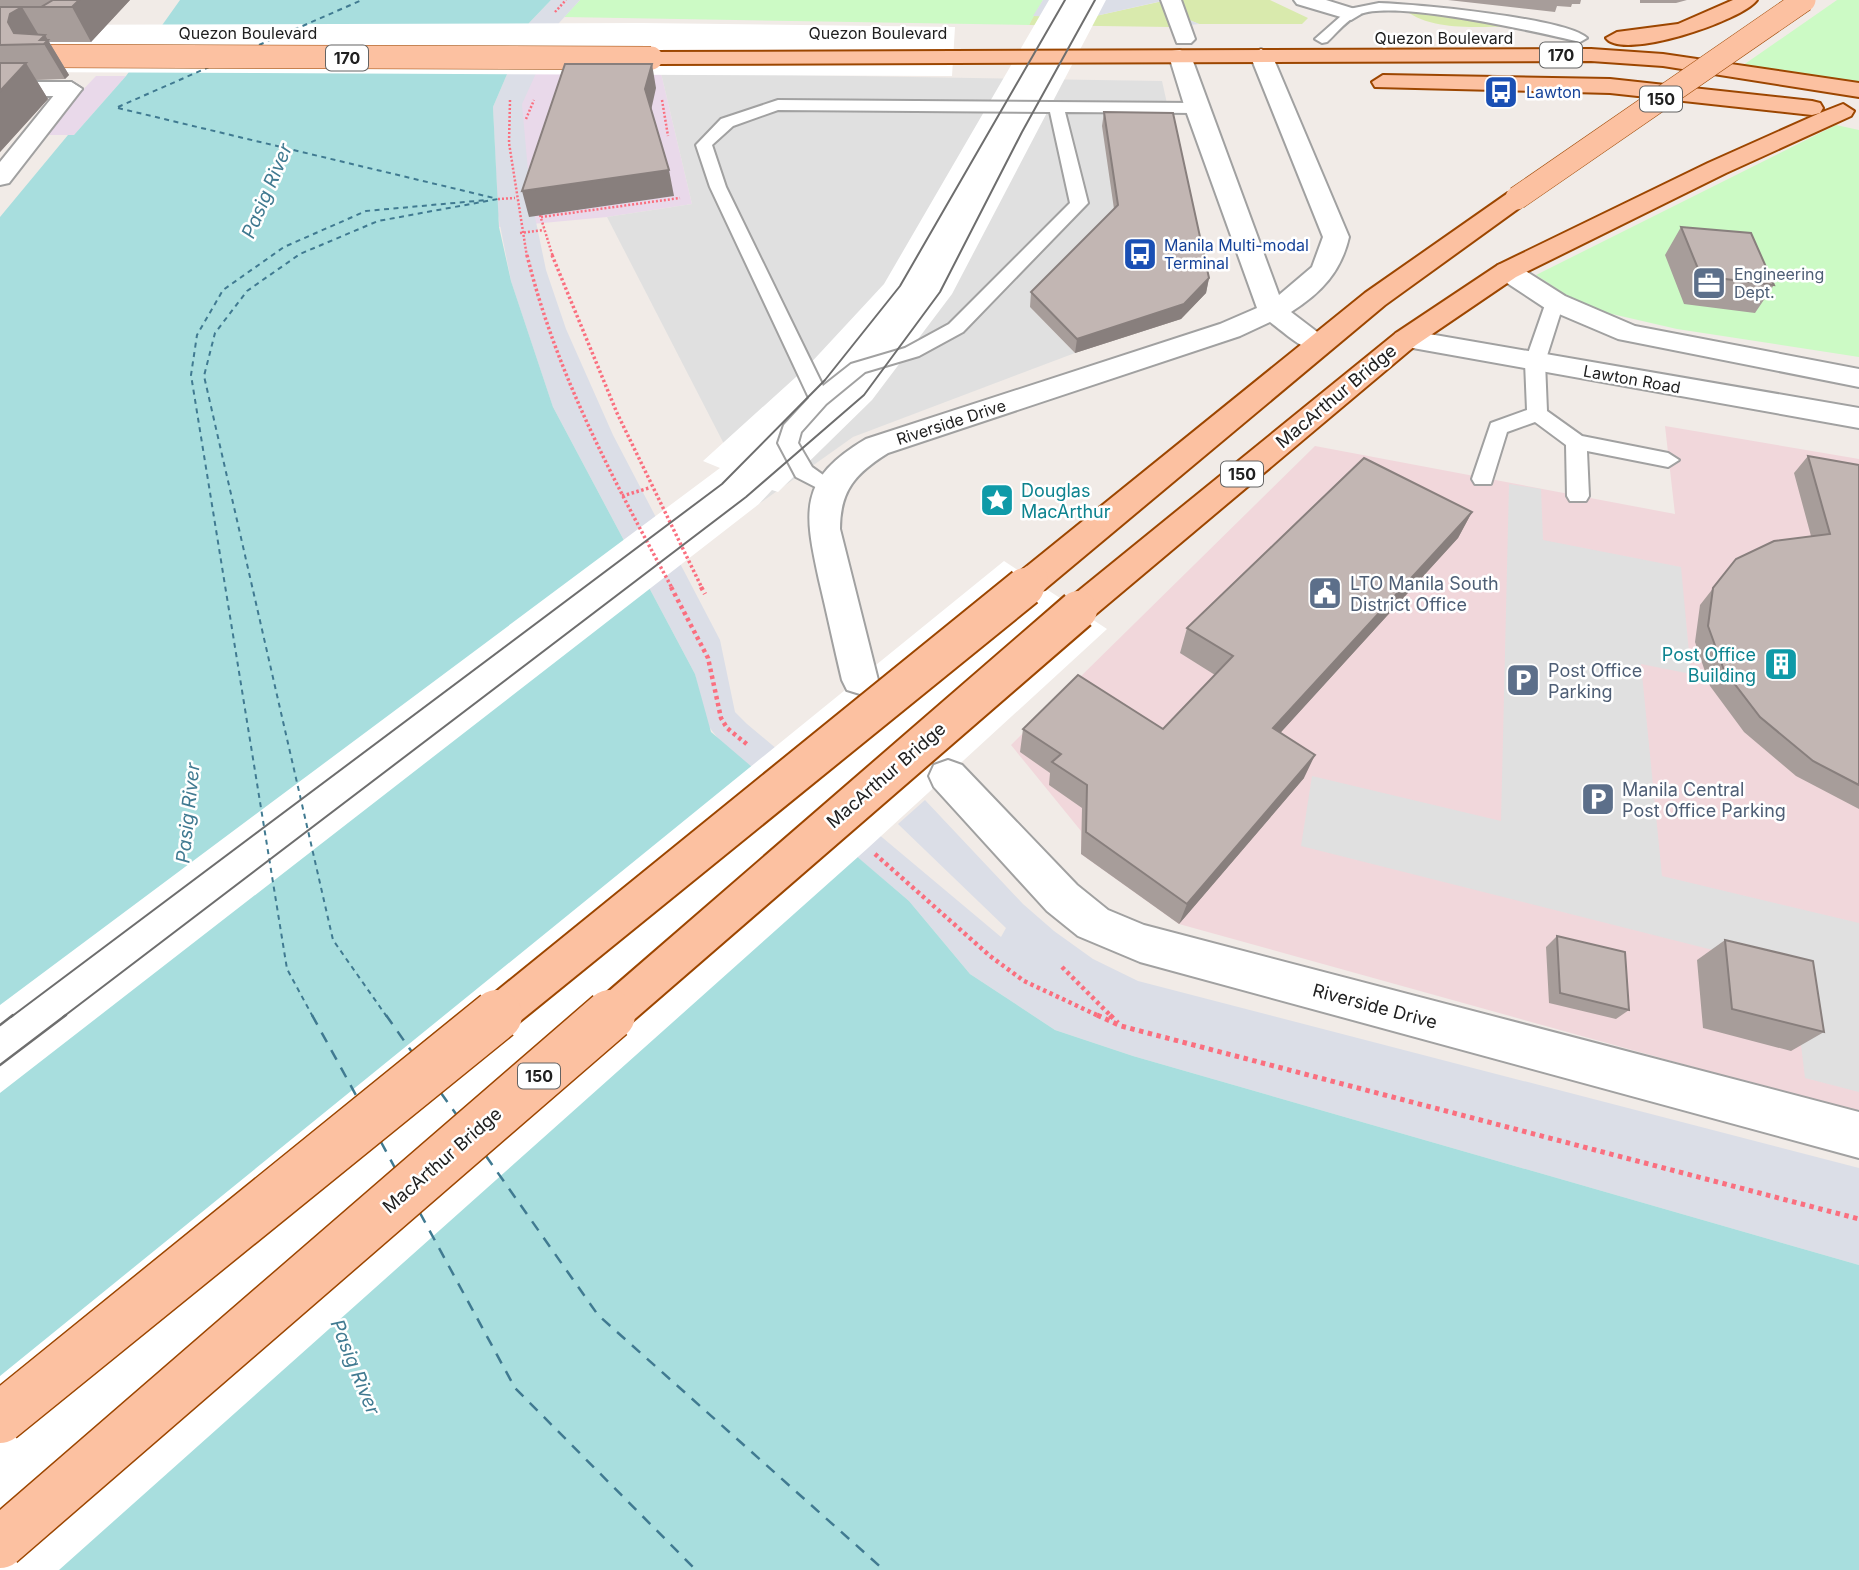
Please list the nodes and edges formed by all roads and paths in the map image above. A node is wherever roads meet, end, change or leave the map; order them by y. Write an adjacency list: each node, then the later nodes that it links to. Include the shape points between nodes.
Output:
1 (566, 0): 8 (path)
2 (1171, 0): 12 (street)
3 (1304, 0): 7 (street)
4 (1747, 0): 10 (main road, Quezon Boulevard / 170, via 1685,30)
5 (1804, 0): 33 (main road, 150, bridge, via 1433,257)
6 (1386, 2): 7 (lane); 10 (lane, via 1498,15)
7 (1351, 14): 11 (lane)
8 (551, 15)
9 (1145, 35): 12 (main road, Quezon Boulevard / 170)
10 (1580, 38): 11 (main road, Quezon Boulevard / 170)
11 (1322, 39): 12 (main road, Quezon Boulevard / 170)
12 (1182, 47): 13 (main road, Quezon Boulevard / 170); 14 (main road, Quezon Boulevard / 170, bridge, via 954,57); 20 (street)
13 (1261, 55): 15 (main road, Quezon Boulevard / 170); 19 (main road, Quezon Boulevard / 170, via 1627,57); 31 (street, Riverside Drive, via 1336,237 1335,253 1320,278)
14 (21, 56)
15 (1325, 77)
16 (1364, 81): 22 (main road, 170, via 1597,85)
17 (0, 89): 23 (street, via 71,89)
18 (513, 90): 24 (path, via 508,117)
19 (1859, 90)
20 (1196, 108): 21 (lane); 31 (street)
21 (1058, 109): 36 (lane, via 1079,194 1073,211 956,328 912,352 858,369); 36 (lane, via 778,105 749,112 711,133 704,145 718,187)
22 (1851, 112): 29 (main road, MacArthur Bridge / 150, via 1717,167)
23 (0, 178)
24 (514, 198): 25 (path); 28 (path)
25 (498, 199)
26 (538, 203): 27 (path)
27 (544, 230): 28 (path); 43 (path)
28 (520, 233): 44 (path, via 545,323 574,399)
29 (1507, 271): 30 (street); 32 (main road, MacArthur Bridge / 150)
30 (1555, 302): 34 (lane); 35 (street, via 1628,333)
31 (1271, 310): 33 (street); 42 (street, Riverside Drive, via 1206,340 877,446 854,459)
32 (1406, 339): 34 (street, Lawton Road); 54 (main road, MacArthur Bridge / 150, bridge, via 1078,610)
33 (1319, 344): 53 (main road, 150, bridge)
34 (1535, 362): 37 (lane); 38 (street, Lawton Road)
35 (1859, 378)
36 (819, 400): 42 (lane, via 791,430 788,443 804,472)
37 (1537, 414): 39 (lane); 41 (lane, via 1498,428)
38 (1859, 418)
39 (1576, 442): 40 (lane); 45 (lane)
40 (1668, 460)
41 (1483, 479)
42 (829, 487): 48 (street, via 822,505 824,529)
43 (649, 488): 44 (path); 46 (path)
44 (622, 496): 47 (path)
45 (1578, 496)
46 (705, 594)
47 (706, 652)
48 (860, 680)
49 (948, 776): 51 (street, Riverside Drive, via 1062,898 1093,923 1140,943)
50 (990, 956): 52 (path, via 1024,981 1121,1026)
51 (1859, 1135)
52 (1859, 1219)
53 (0, 1418)
54 (0, 1543)

